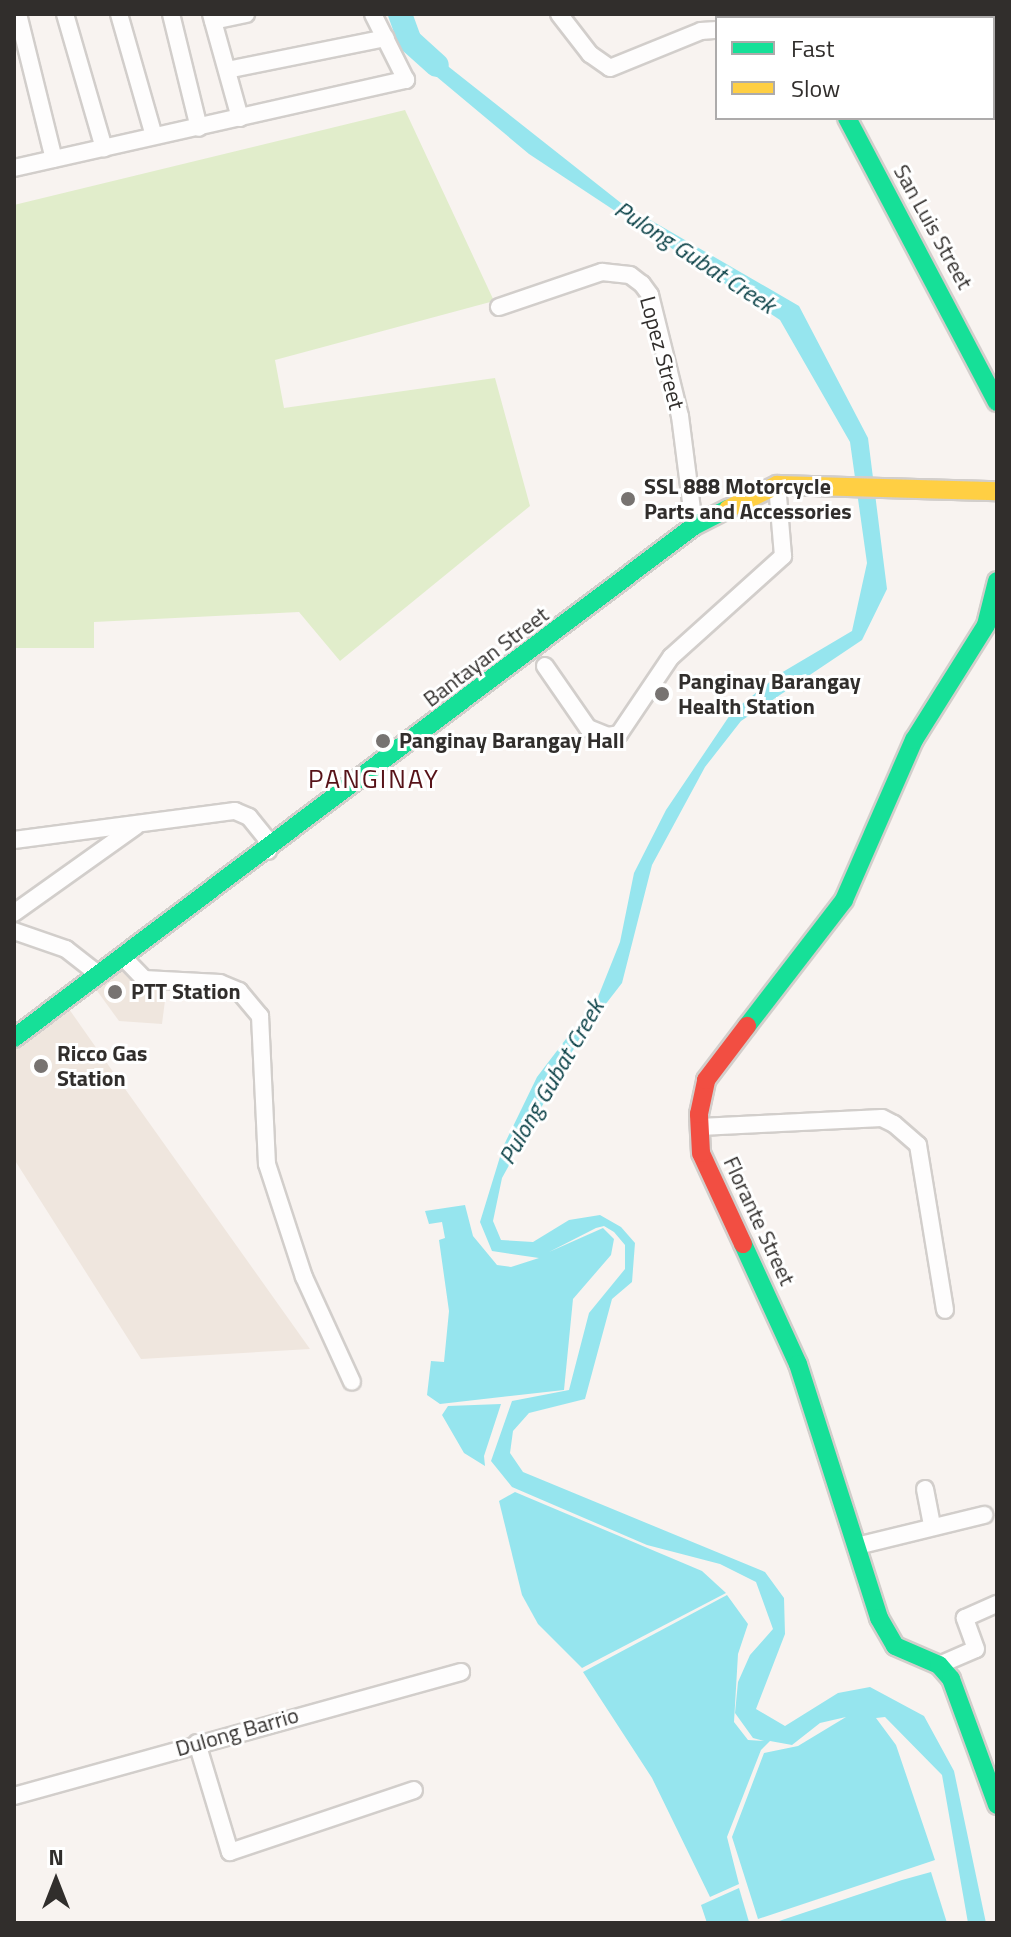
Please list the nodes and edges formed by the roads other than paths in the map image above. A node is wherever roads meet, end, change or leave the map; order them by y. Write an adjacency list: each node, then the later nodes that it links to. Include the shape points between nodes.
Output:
1 (18, 14): 17 (street)
2 (65, 14): 16 (street)
3 (119, 14): 15 (street)
4 (171, 14): 14 (street)
5 (246, 14): 8 (street)
6 (373, 14): 10 (street)
7 (559, 14): 9 (street, via 590,54 610,68)
8 (212, 18): 11 (street)
9 (715, 30)
10 (386, 38): 11 (street); 12 (street, via 406,80)
11 (227, 70): 12 (street)
12 (240, 118): 14 (street)
13 (848, 120): 20 (street, San Luis Street)
14 (199, 128): 15 (street)
15 (154, 136): 16 (street)
16 (104, 148): 17 (street)
17 (54, 159): 18 (street)
18 (14, 168)
19 (499, 307): 23 (street, Lopez Street, via 602,272 630,275 642,284 650,295 680,416)
20 (997, 402)
21 (777, 485): 22 (street, Bantayan Street); 23 (street, Bantayan Street); 26 (street, via 783,556 671,657 619,734 608,736 588,728)
22 (997, 491)
23 (694, 526): 26 (street, Bantayan Street)
24 (997, 581): 25 (street, Florante Street)
25 (991, 627): 35 (street, Florante Street, via 914,740 844,900 706,1080)
26 (538, 658): 29 (street, Bantayan Street)
27 (141, 823): 28 (street); 29 (street, via 235,811 249,817 266,838); 30 (street)
28 (14, 840)
29 (268, 851): 32 (street, Bantayan Street)
30 (14, 913)
31 (14, 931): 33 (street, via 66,949)
32 (123, 957): 33 (street, Bantayan Street); 37 (street, via 144,979 220,983 239,991 260,1016 267,1164 304,1277)
33 (98, 974): 34 (street, Bantayan Street)
34 (14, 1038)
35 (700, 1127): 36 (street, via 882,1118 894,1124 918,1145); 41 (street, Florante Street, via 701,1153 798,1364)
36 (945, 1310)
37 (352, 1382)
38 (925, 1489): 40 (street)
39 (984, 1515): 40 (street)
40 (932, 1525): 41 (street)
41 (857, 1546): 43 (street, Florante Street, via 886,1634 904,1651)
42 (997, 1604): 43 (street, via 965,1618 976,1649)
43 (939, 1665): 48 (street, via 957,1692)
44 (461, 1672): 45 (street, Dulong Barrio)
45 (197, 1743): 46 (street, via 230,1852); 47 (street, Dulong Barrio)
46 (414, 1790)
47 (14, 1796)
48 (997, 1805)

